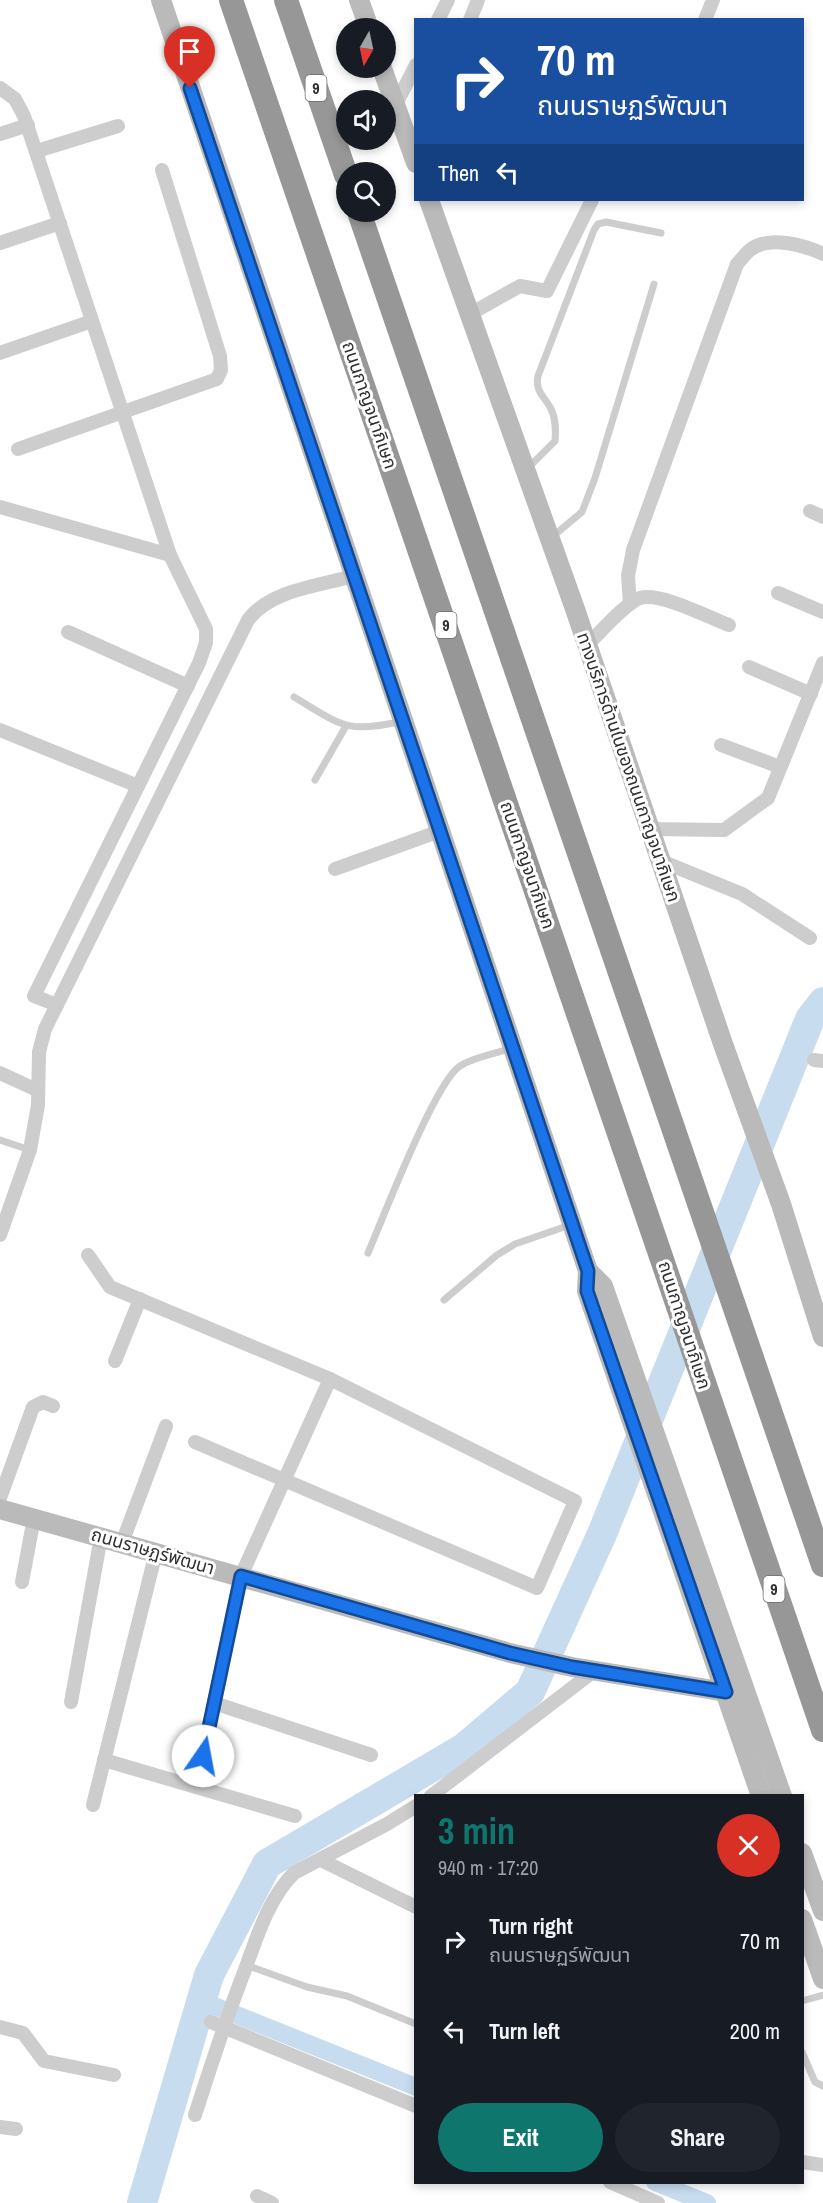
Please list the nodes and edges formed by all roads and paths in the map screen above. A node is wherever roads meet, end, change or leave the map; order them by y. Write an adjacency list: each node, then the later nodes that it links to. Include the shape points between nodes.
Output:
1 (161, 0): 40 (main road)
2 (231, 0): 97 (highway, ถนนกาญจนาภิเษก / 9)
3 (286, 0): 21 (highway, 9)
4 (359, 0): 8 (main road)
5 (448, 0): 9 (street)
6 (478, 0): 10 (street)
7 (713, 0): 11 (street)
8 (365, 18)
9 (439, 18)
10 (471, 18)
11 (706, 18)
12 (414, 69): 14 (street)
13 (0, 88): 16 (street, via 15,99)
14 (396, 104)
15 (396, 109): 20 (main road)
16 (28, 125): 18 (street); 19 (street)
17 (118, 126): 19 (street)
18 (0, 134)
19 (37, 151): 26 (street)
20 (414, 158)
21 (342, 162)
22 (162, 170): 34 (street, via 220,356 221,370 218,379 208,384)
23 (429, 201): 31 (main road, ทางบริการด้านในของถนนกาญจนาภิเษก)
24 (592, 201): 31 (street, via 547,291 520,286)
25 (362, 222): 90 (highway)
26 (60, 223): 28 (street); 32 (street)
27 (661, 233): 36 (lane, via 606,222 594,230 538,376 540,395 555,420 555,441)
28 (0, 243)
29 (823, 254): 42 (street, via 802,245 770,244 751,249 737,264 633,550 628,576)
30 (654, 284): 38 (lane, via 582,512)
31 (470, 314): 36 (main road, ทางบริการด้านในของถนนกาญจนาภิเษก)
32 (92, 321): 33 (street); 34 (street)
33 (0, 353)
34 (121, 414): 35 (street); 39 (street)
35 (18, 449)
36 (525, 470): 38 (main road, ทางบริการด้านในของถนนกาญจนาภิเษก)
37 (0, 507): 39 (street)
38 (550, 538): 46 (main road, ทางบริการด้านในของถนนกาญจนาภิเษก)
39 (170, 555): 49 (street, via 206,629 206,643)
40 (353, 576): 52 (main road); 64 (street, via 270,600 257,607 248,620)
41 (778, 593): 43 (street)
42 (630, 604): 44 (street, via 652,597); 46 (street)
43 (823, 612)
44 (729, 625)
45 (68, 632): 49 (street)
46 (587, 645): 59 (main road, ทางบริการด้านในของถนนกาญจนาภิเษก)
47 (823, 665): 50 (street)
48 (749, 667): 50 (street)
49 (188, 686): 58 (street)
50 (811, 694): 56 (street)
51 (294, 697): 53 (lane)
52 (403, 721): 53 (lane, via 369,729); 60 (main road)
53 (346, 726): 57 (lane)
54 (0, 730): 58 (street)
55 (721, 745): 56 (street)
56 (780, 767): 59 (street, via 768,798 724,830)
57 (315, 780)
58 (138, 786): 64 (street, via 34,996)
59 (649, 829): 61 (main road, ทางบริการด้านในของถนนกาญจนาภิเษก)
60 (440, 831): 62 (street); 65 (main road)
61 (661, 861): 63 (street, via 742,894); 76 (main road, ทางบริการด้านในของถนนกาญจนาภิเษก, via 781,1204)
62 (335, 869)
63 (810, 938)
64 (57, 1005): 67 (street, via 39,1052)
65 (514, 1048): 70 (main road); 72 (lane, via 460,1066 448,1077)
66 (0, 1073): 67 (street)
67 (37, 1090): 69 (street)
68 (0, 1140): 69 (lane)
69 (30, 1150): 71 (street)
70 (572, 1224): 75 (lane, via 515,1244 496,1255); 86 (main road, via 588,1271 603,1286 616,1346)
71 (0, 1235)
72 (368, 1252)
73 (88, 1255): 74 (street, via 110,1287)
74 (140, 1299): 77 (street); 78 (street)
75 (444, 1300)
76 (823, 1337)
77 (115, 1361)
78 (330, 1379): 82 (street); 82 (street, via 575,1501 537,1588)
79 (53, 1406): 83 (street, via 43,1402 33,1407)
80 (166, 1426): 88 (street)
81 (195, 1442): 82 (street)
82 (285, 1478): 91 (street)
83 (0, 1498)
84 (0, 1509): 85 (main road, ถนนราษฏร์พัฒนา)
85 (34, 1518): 87 (main road, ถนนราษฏร์พัฒนา); 92 (street)
86 (676, 1521): 94 (main road); 103 (main road)
87 (101, 1537): 88 (main road, ถนนราษฏร์พัฒนา); 95 (street)
88 (122, 1543): 89 (main road, ถนนราษฏร์พัฒนา)
89 (156, 1552): 91 (main road, ถนนราษฏร์พัฒนา); 99 (street)
90 (823, 1565)
91 (241, 1576): 93 (main road, ถนนราษฏร์พัฒนา, via 510,1653); 96 (street)
92 (22, 1582)
93 (594, 1671): 94 (main road, ถนนราษฏร์พัฒนา); 101 (street, via 539,1710)
94 (726, 1692): 102 (main road)
95 (71, 1702)
96 (214, 1703): 98 (street); 100 (street)
97 (823, 1730)
98 (371, 1755)
99 (104, 1761): 100 (street); 104 (street)
100 (196, 1787): 106 (street)
101 (436, 1794)
102 (760, 1794)
103 (781, 1794)
104 (93, 1805)
105 (414, 1807): 108 (street)
106 (295, 1816)
107 (804, 1859): 110 (main road)
108 (321, 1860): 109 (street); 112 (street, via 294,1873 284,1883)
109 (414, 1906)
110 (823, 1911)
111 (804, 1925): 113 (main road)
112 (246, 1965): 116 (lane, via 307,1987 347,1996); 117 (street)
113 (823, 1979)
114 (823, 1995): 115 (lane)
115 (804, 2000)
116 (414, 2023)
117 (220, 2025): 122 (street); 123 (street)
118 (0, 2027): 120 (street, via 23,2033 44,2061)
119 (804, 2057): 121 (lane, via 815,2082)
120 (114, 2075)
121 (823, 2086)
122 (414, 2105)
123 (195, 2115)
124 (0, 2127): 125 (street)
125 (16, 2129)
126 (804, 2162): 127 (street)
127 (823, 2165)
128 (615, 2184): 131 (street)
129 (257, 2196): 130 (street)
130 (272, 2203)
131 (658, 2203)

